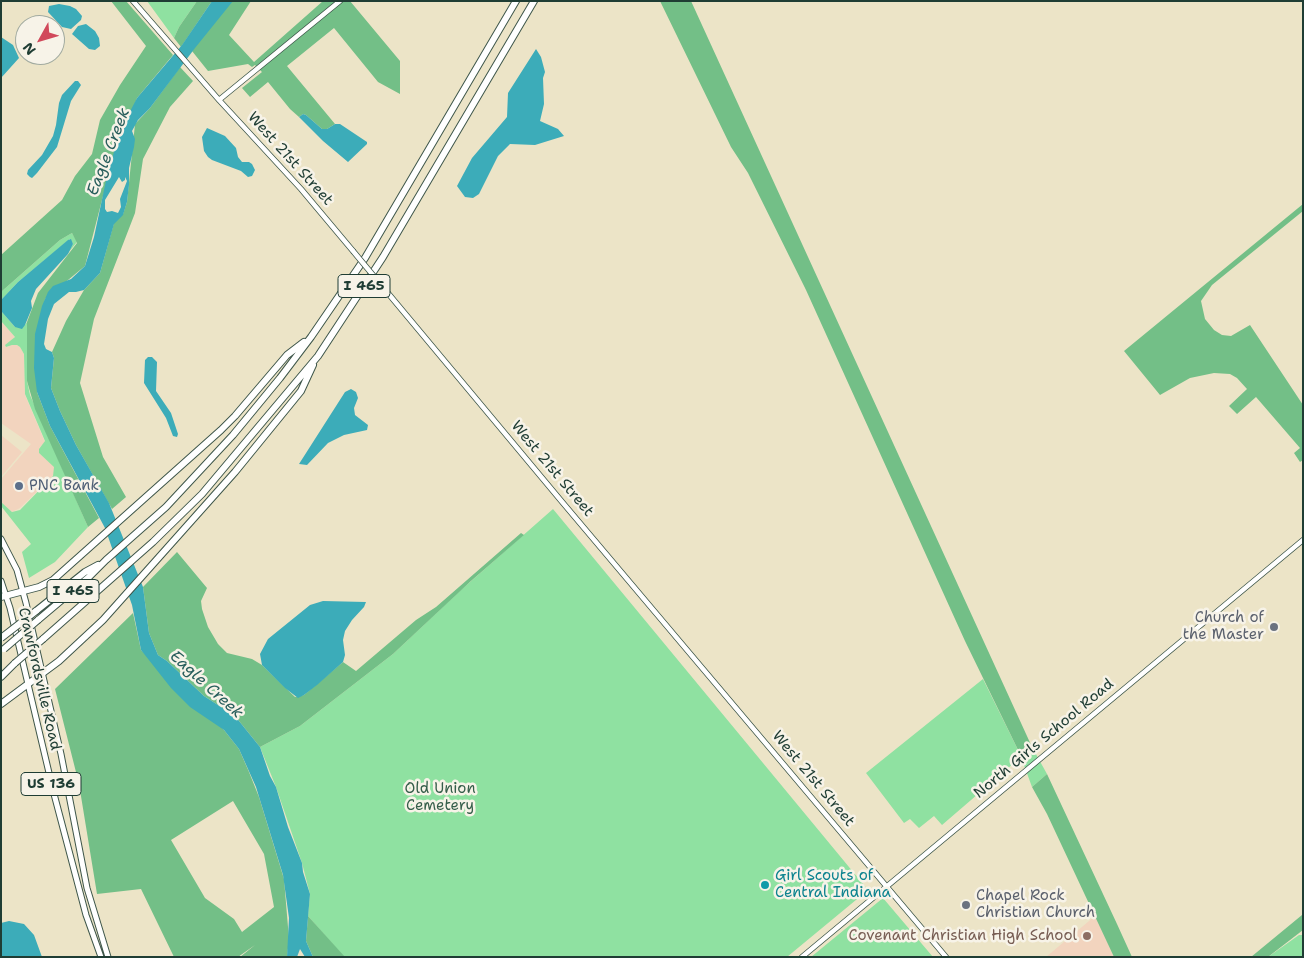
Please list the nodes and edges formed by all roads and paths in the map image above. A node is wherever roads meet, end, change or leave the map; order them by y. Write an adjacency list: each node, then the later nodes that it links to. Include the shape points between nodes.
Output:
1 (133, 1): 5 (street, West 21st Street)
2 (340, 1): 5 (street)
3 (516, 1): 6 (highway, I 465, via 378,237)
4 (534, 1): 7 (highway, I 465, via 383,257)
5 (219, 100): 20 (street, West 21st Street, bridge, via 353,251)
6 (311, 337): 10 (highway, I 465, via 233,435 172,501); 12 (highway, via 287,355 228,423 136,508 50,582)
7 (318, 356): 16 (highway, via 301,391 235,472 90,634); 17 (highway, I 465, bridge, via 202,494 153,542)
8 (1, 538): 12 (main road, Crawfordsville Road)
9 (1303, 540): 20 (street, North Girls School Road)
10 (106, 560): 14 (highway, bridge, via 85,572); 15 (highway, I 465, bridge)
11 (1, 581): 13 (main road, Crawfordsville Road)
12 (23, 591): 13 (highway); 16 (main road, Crawfordsville Road / US 136)
13 (4, 597): 18 (main road, Crawfordsville Road / US 136)
14 (1, 638)
15 (2, 650)
16 (42, 672): 18 (highway); 22 (main road, Crawfordsville Road / US 136, via 88,892)
17 (1, 675)
18 (27, 683): 19 (highway); 21 (main road, Crawfordsville Road / US 136)
19 (1, 704)
20 (886, 886): 23 (street, North Girls School Road); 24 (street, West 21st Street)
21 (100, 957)
22 (108, 957)
23 (802, 957)
24 (946, 957)

